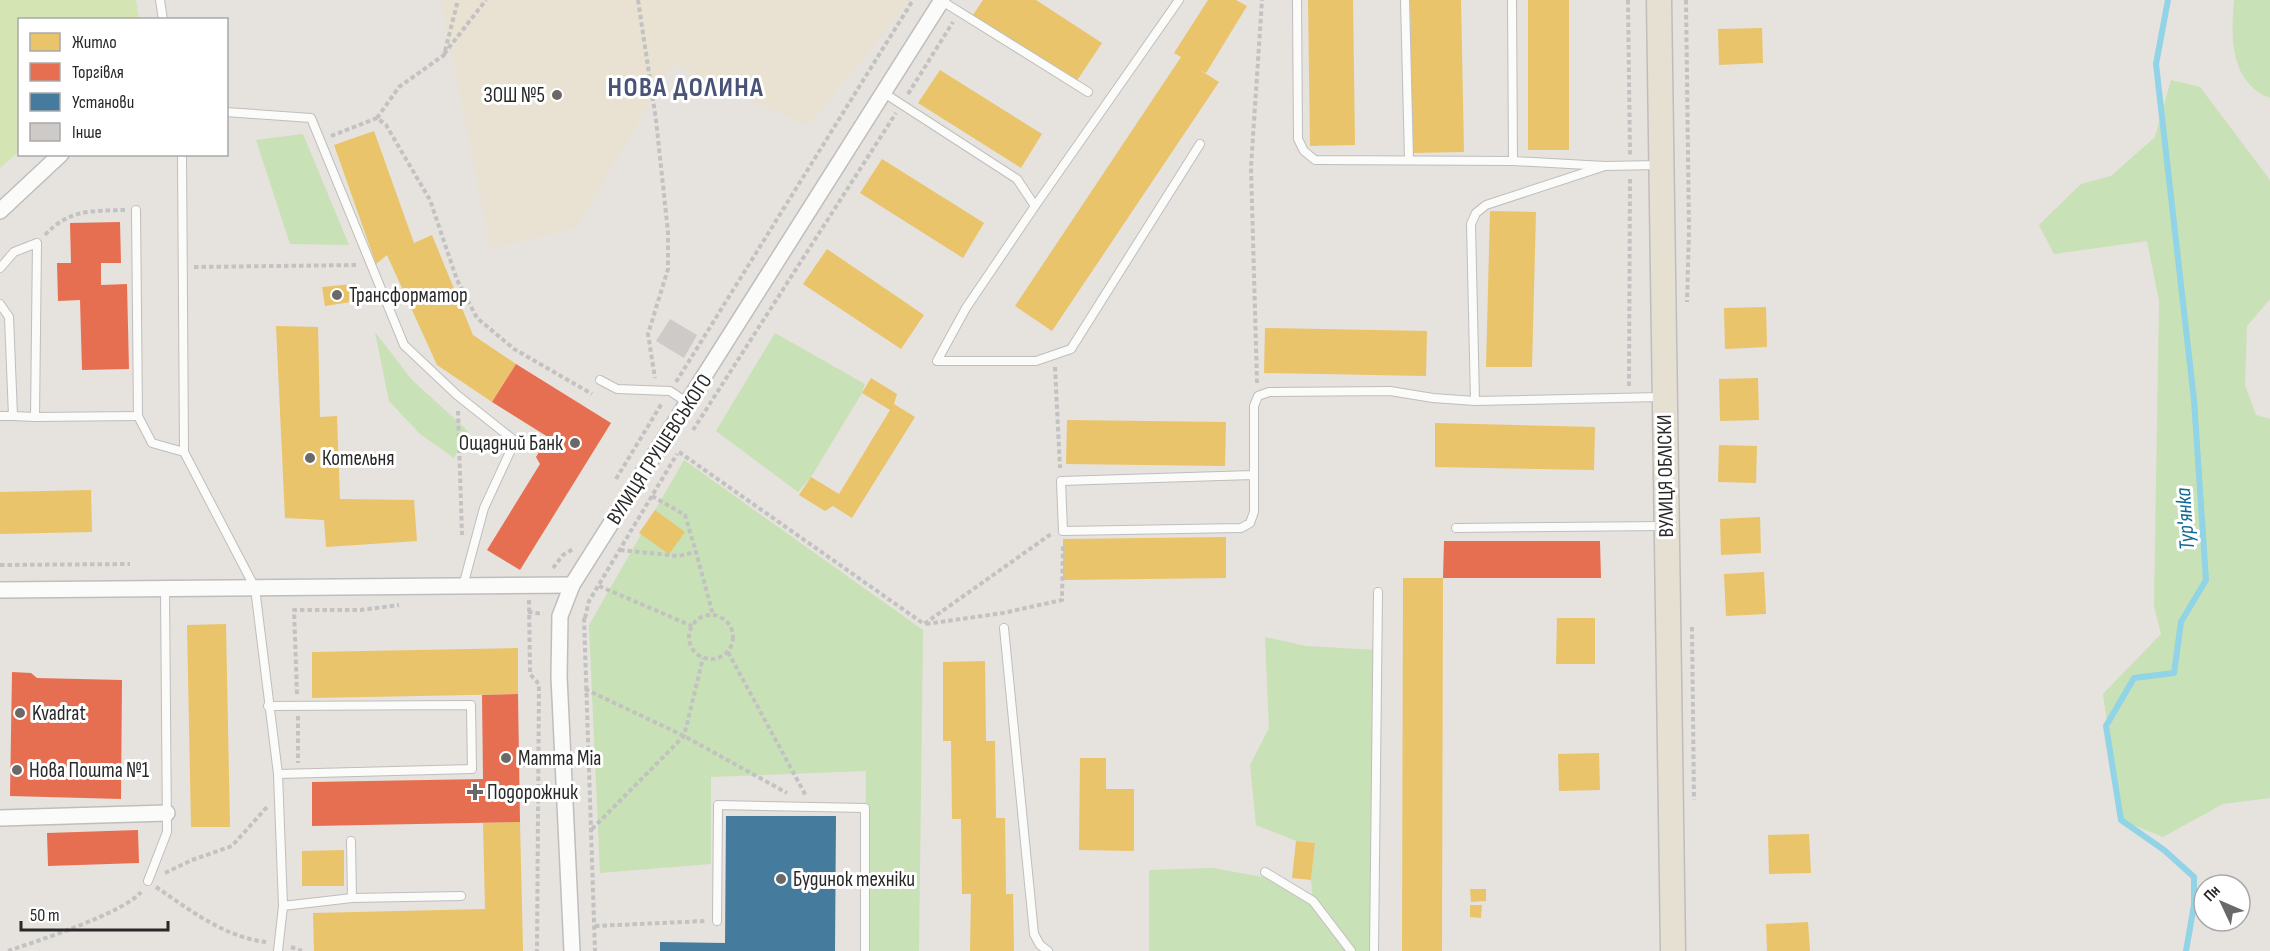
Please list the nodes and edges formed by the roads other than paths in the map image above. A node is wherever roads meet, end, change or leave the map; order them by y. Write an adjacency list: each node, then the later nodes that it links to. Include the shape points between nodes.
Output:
1 (160, 0): 8 (lane)
2 (942, 0): 9 (lane); 10 (street, ВУЛИЦЯ ГРУШЕВСЬКОГО)
3 (1179, 0): 19 (lane)
4 (1297, 0): 15 (lane, via 1298,139 1304,151 1315,160)
5 (1405, 0): 15 (lane)
6 (1512, 0): 16 (lane)
7 (1659, 0): 17 (main road, ВУЛИЦЯ ОБЛІСКИ)
8 (163, 18)
9 (1088, 92)
10 (884, 93): 19 (lane, via 1017,178); 27 (street, ВУЛИЦЯ ГРУШЕВСЬКОГО)
11 (228, 112): 37 (lane, via 311,118 404,345 457,395 515,441 484,508)
12 (1200, 144): 19 (lane, via 1071,349 1036,361 937,361 966,308)
13 (60, 156): 21 (street)
14 (182, 156): 32 (lane)
15 (1409, 159): 16 (lane)
16 (1513, 161): 18 (lane)
17 (1661, 165): 18 (lane); 25 (main road, ВУЛИЦЯ ОБЛІСКИ)
18 (1605, 166): 26 (lane, via 1486,205 1476,213 1471,224)
19 (1035, 206)
20 (136, 210): 30 (lane)
21 (0, 211)
22 (0, 268): 31 (lane, via 14,252 37,243)
23 (0, 304): 29 (lane, via 9,317)
24 (600, 380): 27 (lane, via 616,389 670,391)
25 (1664, 397): 26 (lane); 34 (main road, ВУЛИЦЯ ОБЛІСКИ)
26 (1475, 401): 33 (lane, via 1390,391 1269,392 1258,396 1254,406)
27 (688, 403): 36 (street, ВУЛИЦЯ ГРУШЕВСЬКОГО)
28 (0, 416): 29 (lane)
29 (13, 416): 31 (lane)
30 (138, 416): 31 (lane); 32 (lane, via 152,443)
31 (35, 417)
32 (184, 452): 38 (lane)
33 (1253, 475): 33 (lane, via 1254,512 1250,523 1240,528 1063,531 1061,481)
34 (1666, 526): 35 (lane); 60 (main road, ВУЛИЦЯ ОБЛІСКИ)
35 (1456, 528)
36 (572, 585): 37 (street); 55 (street, ВУЛИЦЯ ГРУШЕВСЬКОГО, via 560,616 559,676)
37 (463, 586): 38 (street)
38 (255, 588): 39 (street); 43 (lane)
39 (165, 589): 40 (street); 45 (lane)
40 (0, 590)
41 (1378, 592): 59 (lane)
42 (1004, 628): 57 (lane, via 1034,934)
43 (268, 706): 44 (lane); 44 (lane, via 471,705 472,769)
44 (278, 774): 52 (lane)
45 (167, 813): 46 (street); 49 (lane, via 167,832)
46 (0, 818)
47 (351, 841): 51 (lane)
48 (1265, 872): 58 (lane, via 1313,901)
49 (148, 881)
50 (461, 896): 51 (lane)
51 (352, 898): 52 (lane)
52 (283, 906): 54 (lane)
53 (717, 921): 56 (lane, via 718,806 866,808)
54 (279, 947)
55 (572, 951)
56 (865, 951)
57 (1048, 951)
58 (1351, 951)
59 (1374, 951)
60 (1673, 951)

